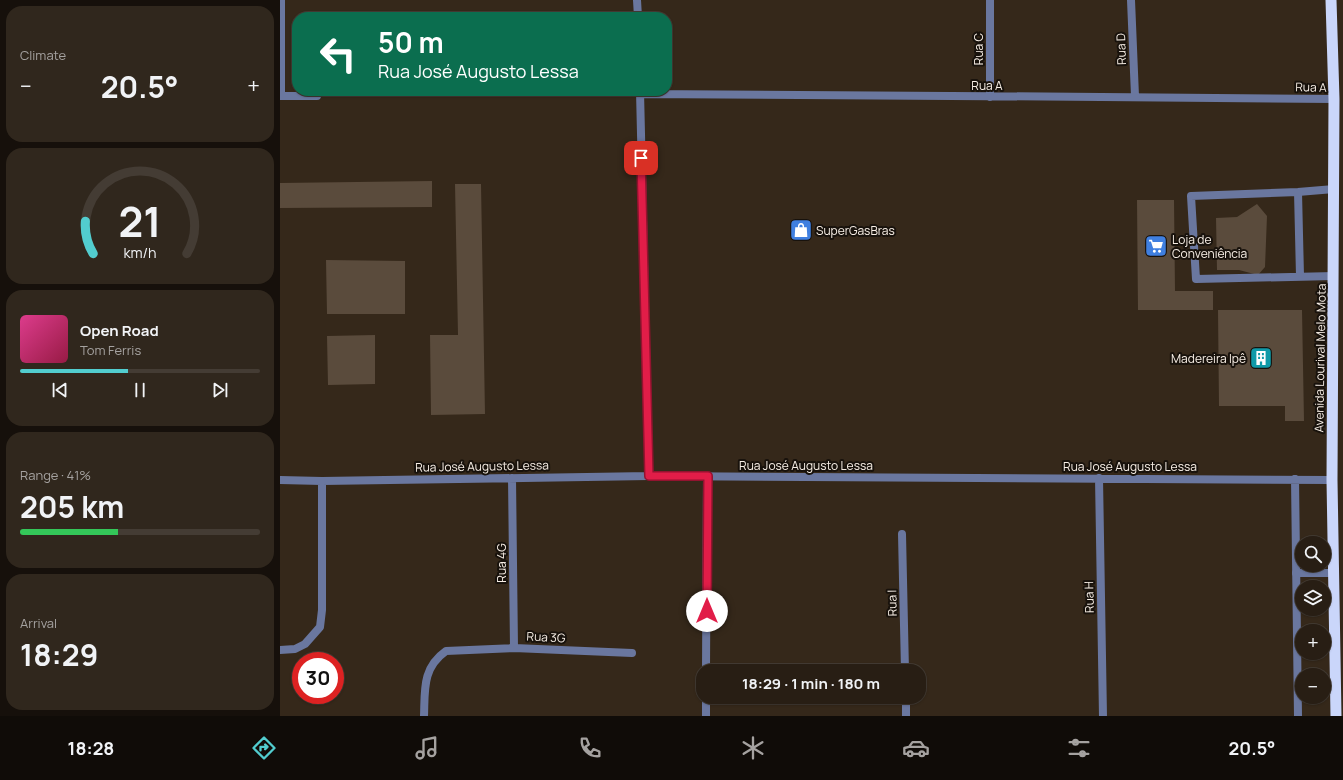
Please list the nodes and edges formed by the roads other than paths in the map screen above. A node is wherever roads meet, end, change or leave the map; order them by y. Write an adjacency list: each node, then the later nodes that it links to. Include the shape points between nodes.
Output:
1 (281, 0): 8 (street)
2 (637, 0): 6 (street)
3 (990, 0): 12 (street, Rua C)
4 (1131, 0): 11 (street, Rua D)
5 (1331, 0): 13 (highway, Avenida Lourival Melo Mota)
6 (638, 12)
7 (672, 93): 12 (street, Rua A)
8 (281, 96): 9 (street)
9 (317, 96)
10 (640, 96): 18 (street)
11 (1135, 96): 12 (street, Rua A); 13 (street, Rua A)
12 (990, 97)
13 (1334, 100): 14 (highway, Avenida Lourival Melo Mota)
14 (1334, 189): 15 (street); 17 (highway, Avenida Lourival Melo Mota)
15 (1298, 192): 16 (street); 16 (street, via 1191,196 1196,279)
16 (1300, 276): 17 (street)
17 (1334, 276): 25 (highway, Avenida Lourival Melo Mota)
18 (649, 476): 19 (street, Rua José Augusto Lessa); 20 (street, Rua José Augusto Lessa)
19 (708, 476): 21 (street, Rua José Augusto Lessa); 32 (street)
20 (512, 478): 24 (street, Rua José Augusto Lessa); 29 (street, Rua 4G)
21 (1100, 478): 22 (street, Rua José Augusto Lessa); 39 (street, Rua H)
22 (1295, 479): 25 (street, Rua José Augusto Lessa); 27 (street)
23 (280, 480): 24 (street, Rua José Augusto Lessa)
24 (322, 480): 30 (street, via 320,627 305,644 296,649)
25 (1332, 480): 28 (highway, Avenida Lourival Melo Mota)
26 (902, 534): 33 (street, Rua I)
27 (1296, 573): 28 (street); 40 (street)
28 (1334, 573): 41 (highway, Avenida Lourival Melo Mota)
29 (514, 648): 31 (street, Rua 3G); 36 (street, Rua 3G, via 460,649 446,651 438,656 431,666 425,684)
30 (280, 650)
31 (632, 653)
32 (706, 664)
33 (905, 664)
34 (706, 704): 37 (street)
35 (906, 704): 38 (street)
36 (424, 716)
37 (706, 716)
38 (906, 716)
39 (1102, 716)
40 (1298, 716)
41 (1336, 716)

